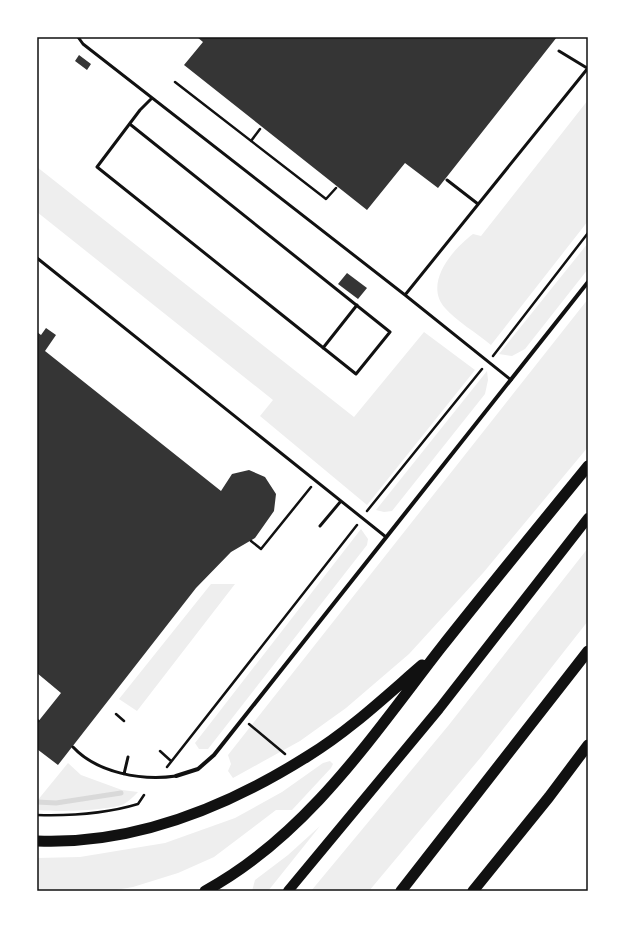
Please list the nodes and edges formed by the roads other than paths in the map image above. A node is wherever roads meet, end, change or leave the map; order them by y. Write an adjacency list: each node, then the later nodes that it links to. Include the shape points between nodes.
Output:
1 (78, 37): 4 (lane, via 83,44)
2 (558, 51): 3 (lane)
3 (588, 68): 7 (lane)
4 (152, 98): 5 (lane, via 140,110); 10 (lane)
5 (131, 125): 11 (lane); 12 (lane, via 97,167)
6 (447, 180): 7 (lane)
7 (478, 204): 10 (lane)
8 (37, 258): 15 (lane)
9 (588, 282): 13 (street)
10 (405, 295): 13 (lane)
11 (357, 305): 12 (lane); 12 (lane, via 390,332 356,374)
12 (323, 348)
13 (511, 380): 18 (street)
14 (588, 466): 19 (highway)
15 (341, 501): 17 (lane); 18 (lane)
16 (588, 518): 28 (main road, via 439,708)
17 (320, 526)
18 (386, 537): 25 (street, via 207,763)
19 (441, 648): 26 (highway, via 367,712 309,756 242,793 200,812 156,827 109,837 61,842); 27 (highway, via 354,761 307,814 266,851 229,878)
20 (588, 651): 29 (highway)
21 (588, 744): 30 (highway)
22 (73, 747): 24 (lane, via 92,762)
23 (128, 757): 24 (lane)
24 (124, 774): 25 (lane, via 144,777)
25 (176, 776)
26 (37, 841)
27 (205, 891)
28 (288, 891)
29 (400, 891)
30 (473, 891)

